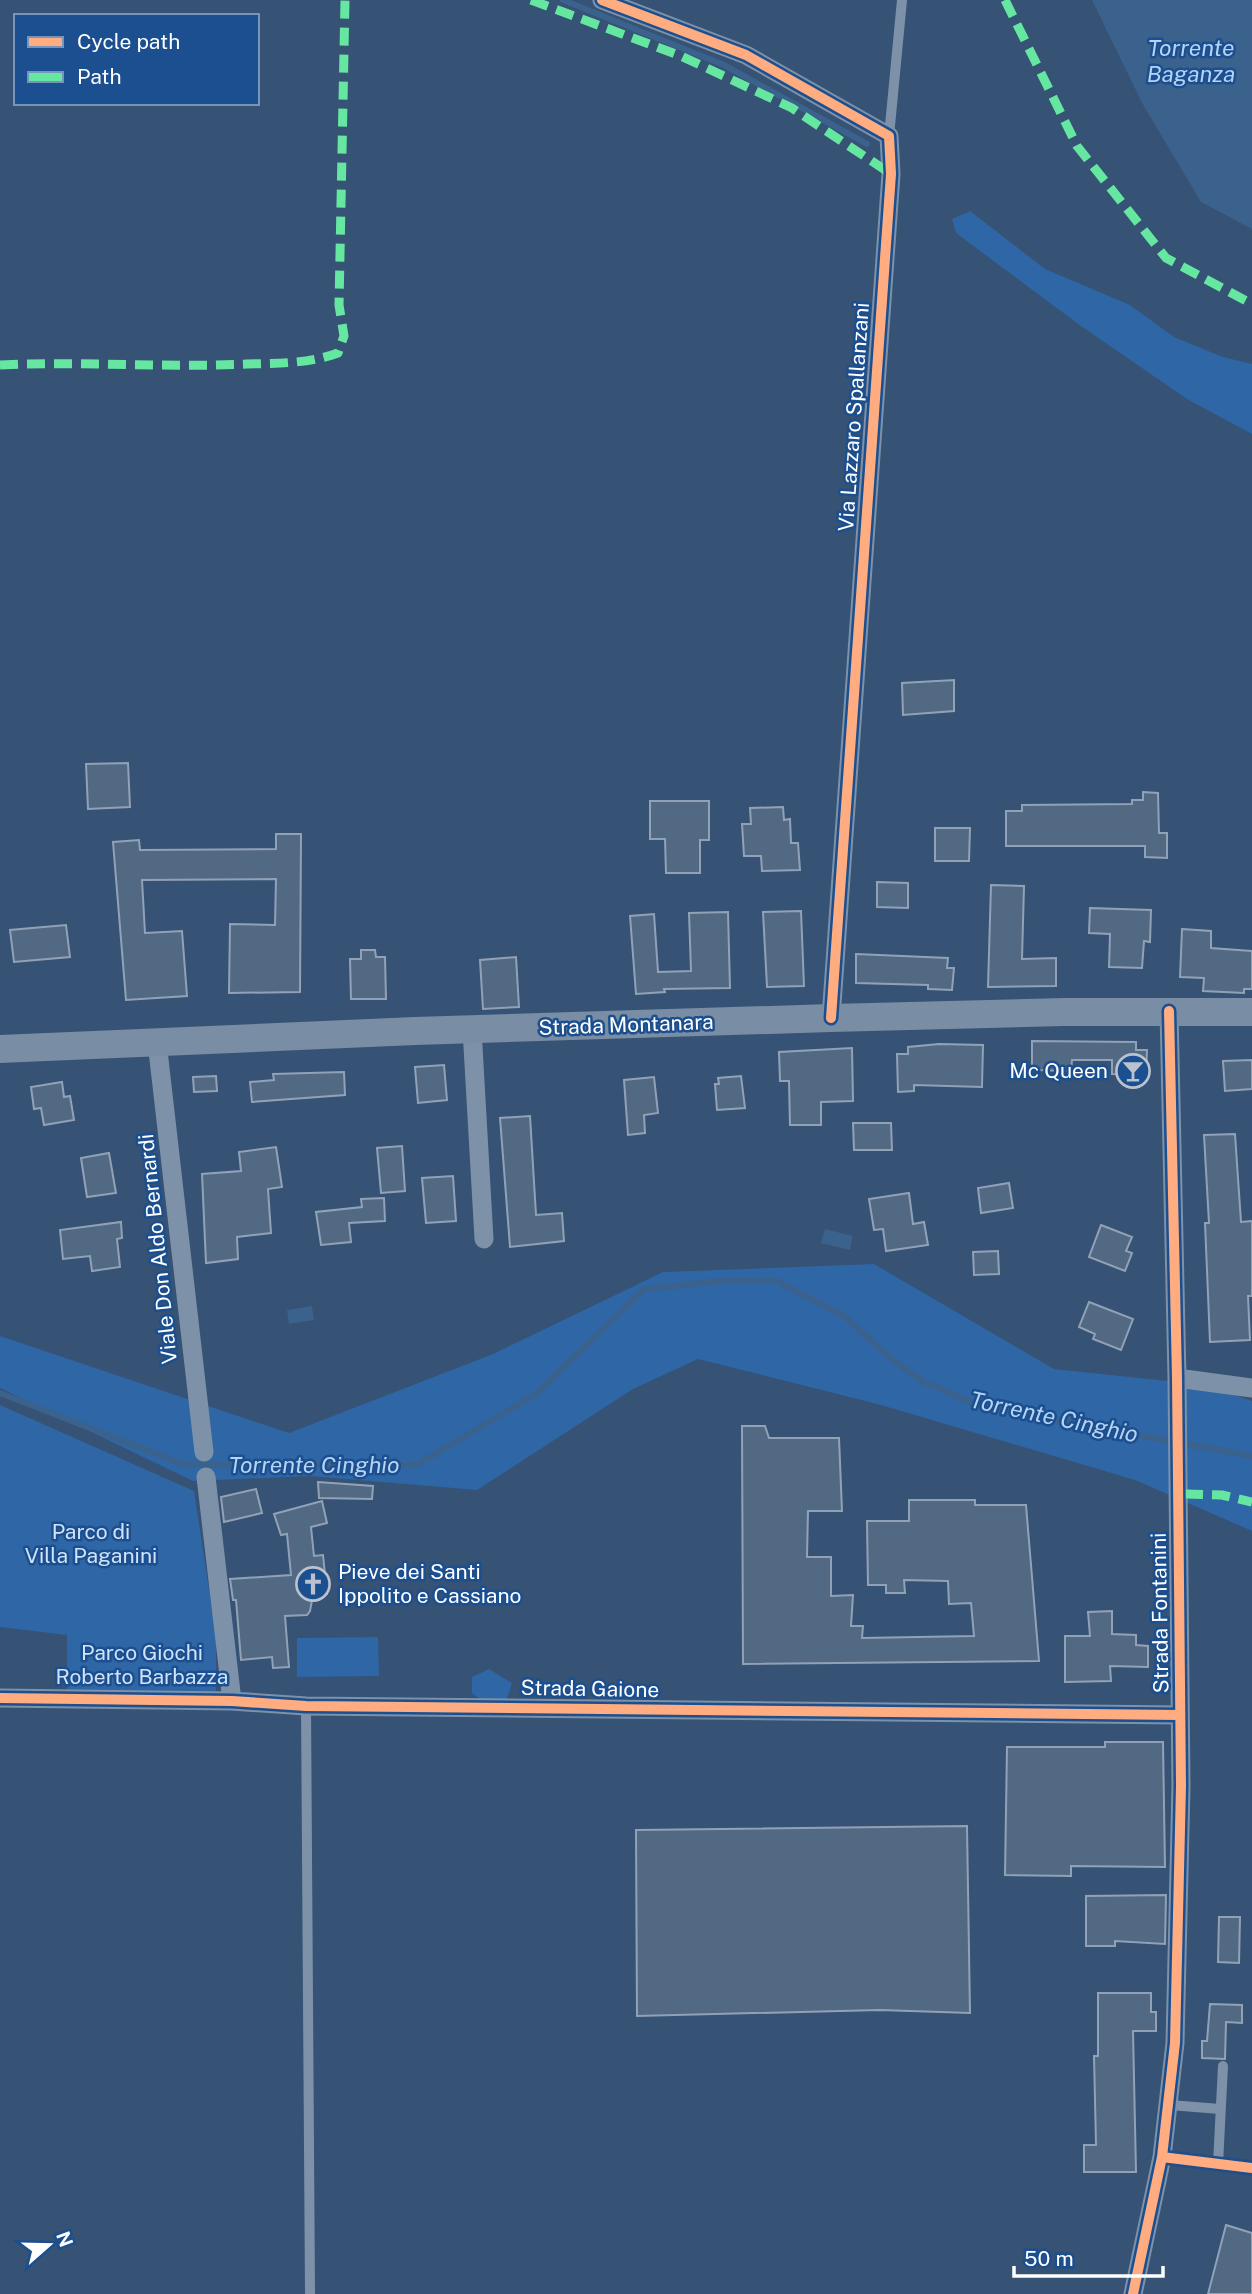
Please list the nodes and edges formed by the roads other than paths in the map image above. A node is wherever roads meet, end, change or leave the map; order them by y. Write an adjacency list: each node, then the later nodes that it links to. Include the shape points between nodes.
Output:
1 (602, 0): 3 (street, via 746,55)
2 (902, 0): 3 (lane, Via Lazzaro Spallanzani)
3 (889, 136): 6 (street, Via Lazzaro Spallanzani, via 891,174)
4 (1169, 1011): 5 (main road, Strada Montanara); 6 (main road, Strada Montanara); 11 (street, Strada Fontanini)
5 (1252, 1012)
6 (831, 1018): 7 (main road, Strada Montanara)
7 (472, 1029): 8 (main road, Strada Montanara); 10 (street)
8 (158, 1042): 9 (main road, Strada Montanara); 13 (street, Viale Don Aldo Bernardi)
9 (0, 1049)
10 (484, 1239)
11 (1177, 1378): 12 (street); 18 (street, Strada Fontanini)
12 (1252, 1388)
13 (204, 1452)
14 (206, 1478): 16 (street)
15 (0, 1698): 16 (street, Strada Gaione)
16 (232, 1701): 17 (street, Strada Gaione)
17 (306, 1706): 18 (street, Strada Gaione); 23 (lane)
18 (1180, 1715): 20 (street, Strada Fontanini)
19 (1223, 2066): 21 (lane)
20 (1170, 2105): 21 (lane); 24 (street, Strada Fontanini)
21 (1220, 2109): 22 (lane)
22 (1218, 2164)
23 (310, 2294)
24 (1133, 2294)

